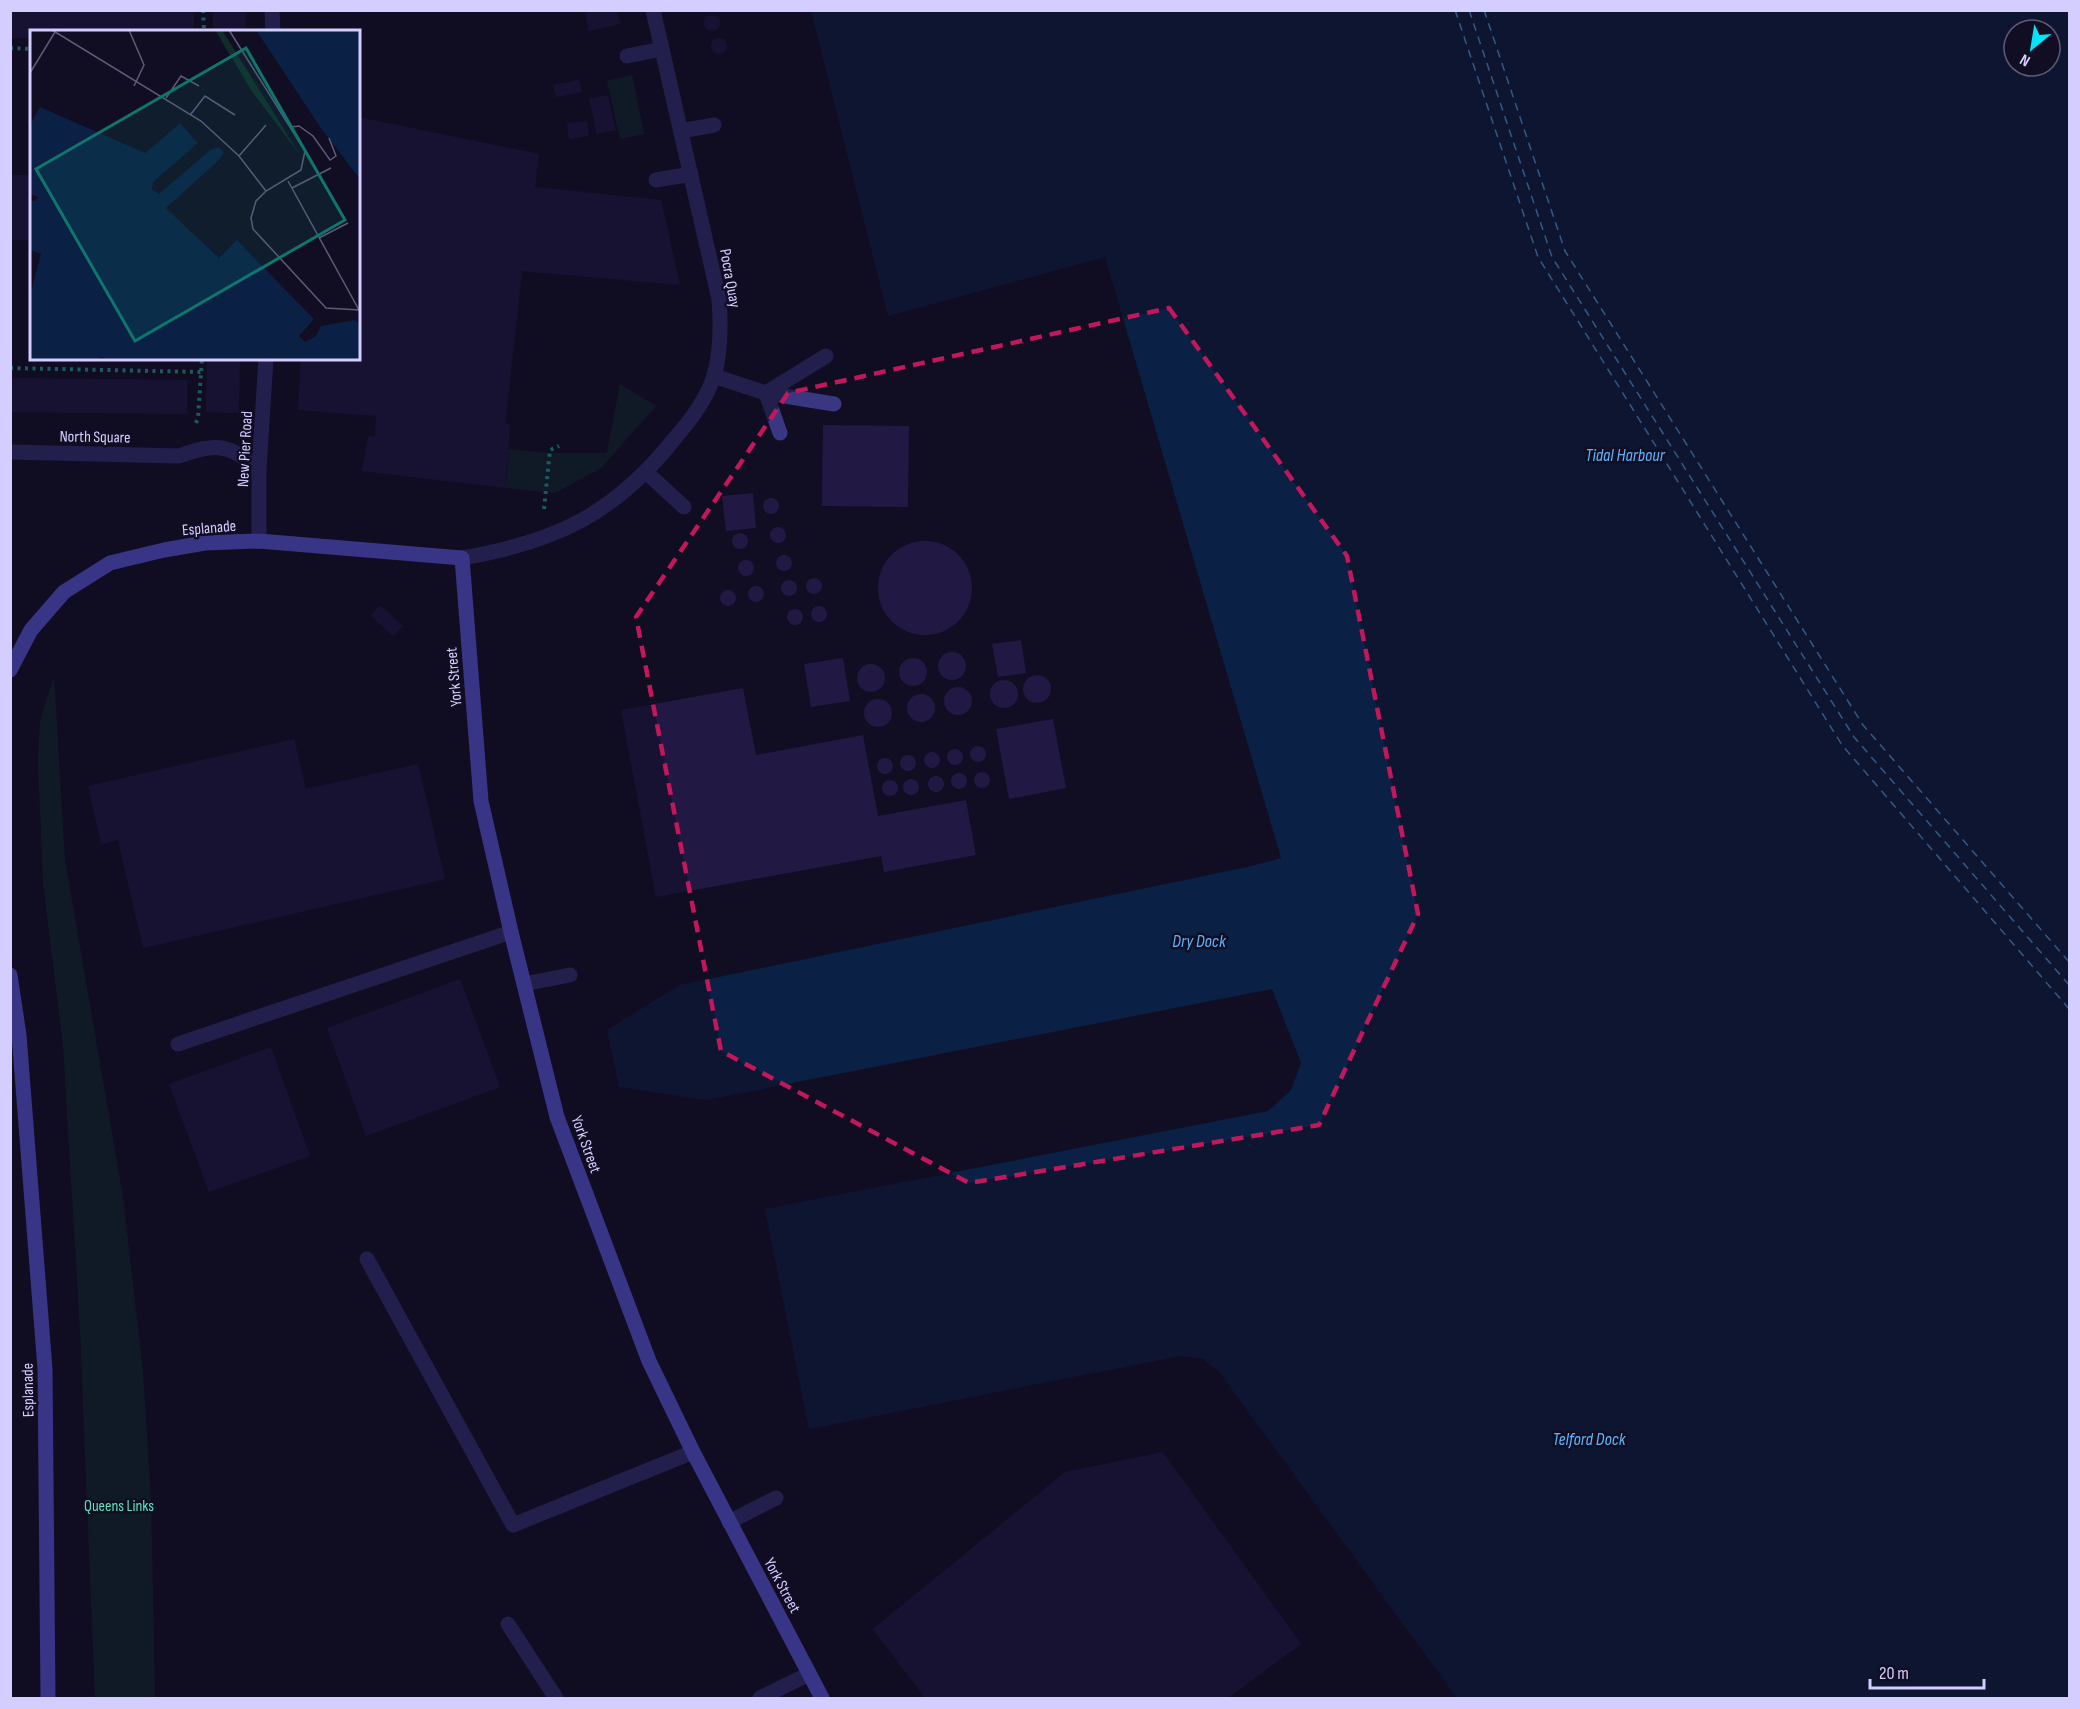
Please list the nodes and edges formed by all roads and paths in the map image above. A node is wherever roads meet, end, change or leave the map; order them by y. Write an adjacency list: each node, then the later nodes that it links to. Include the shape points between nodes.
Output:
1 (203, 10): 4 (path)
2 (272, 10): 5 (street)
3 (653, 10): 8 (street, Pocra Quay)
4 (204, 30)
5 (273, 30)
6 (10, 48): 7 (path)
7 (30, 49)
8 (662, 49): 9 (street); 11 (street, Pocra Quay)
9 (627, 56)
10 (714, 125): 11 (street)
11 (681, 131): 12 (street, Pocra Quay)
12 (691, 174): 13 (street); 19 (street, Pocra Quay, via 719,299 721,327)
13 (656, 180)
14 (826, 356): 20 (street)
15 (202, 360): 18 (path)
16 (266, 360): 26 (street, New Pier Road)
17 (10, 368): 18 (path)
18 (201, 372): 25 (path, via 198,418)
19 (714, 376): 20 (street); 27 (street, Pocra Quay, via 693,416)
20 (766, 393): 21 (street); 22 (street)
21 (834, 404)
22 (780, 432)
23 (559, 446): 29 (path, via 550,450)
24 (10, 452): 25 (street, North Square)
25 (179, 456): 26 (street, North Square, via 202,448 226,449)
26 (259, 470): 30 (street, New Pier Road)
27 (646, 472): 28 (street); 29 (street, Pocra Quay, via 605,507)
28 (684, 507)
29 (541, 540): 31 (street, Pocra Quay)
30 (259, 541): 31 (street, Esplanade); 32 (street, Esplanade, via 194,545 111,563 64,592 31,630)
31 (462, 558): 33 (street, York Street, via 481,801)
32 (10, 670)
33 (511, 932): 36 (street, York Street); 37 (street)
34 (10, 975): 44 (street, Esplanade, via 19,1035 45,1369)
35 (570, 975): 36 (street)
36 (524, 984): 39 (street, York Street, via 557,1117 649,1361)
37 (178, 1044)
38 (367, 1258): 39 (street, via 513,1525)
39 (693, 1452): 41 (street, York Street)
40 (776, 1498): 41 (street)
41 (729, 1521): 43 (street, York Street)
42 (508, 1624): 45 (street)
43 (809, 1674): 46 (street); 47 (street, York Street)
44 (48, 1698)
45 (556, 1698)
46 (760, 1698)
47 (822, 1698)

